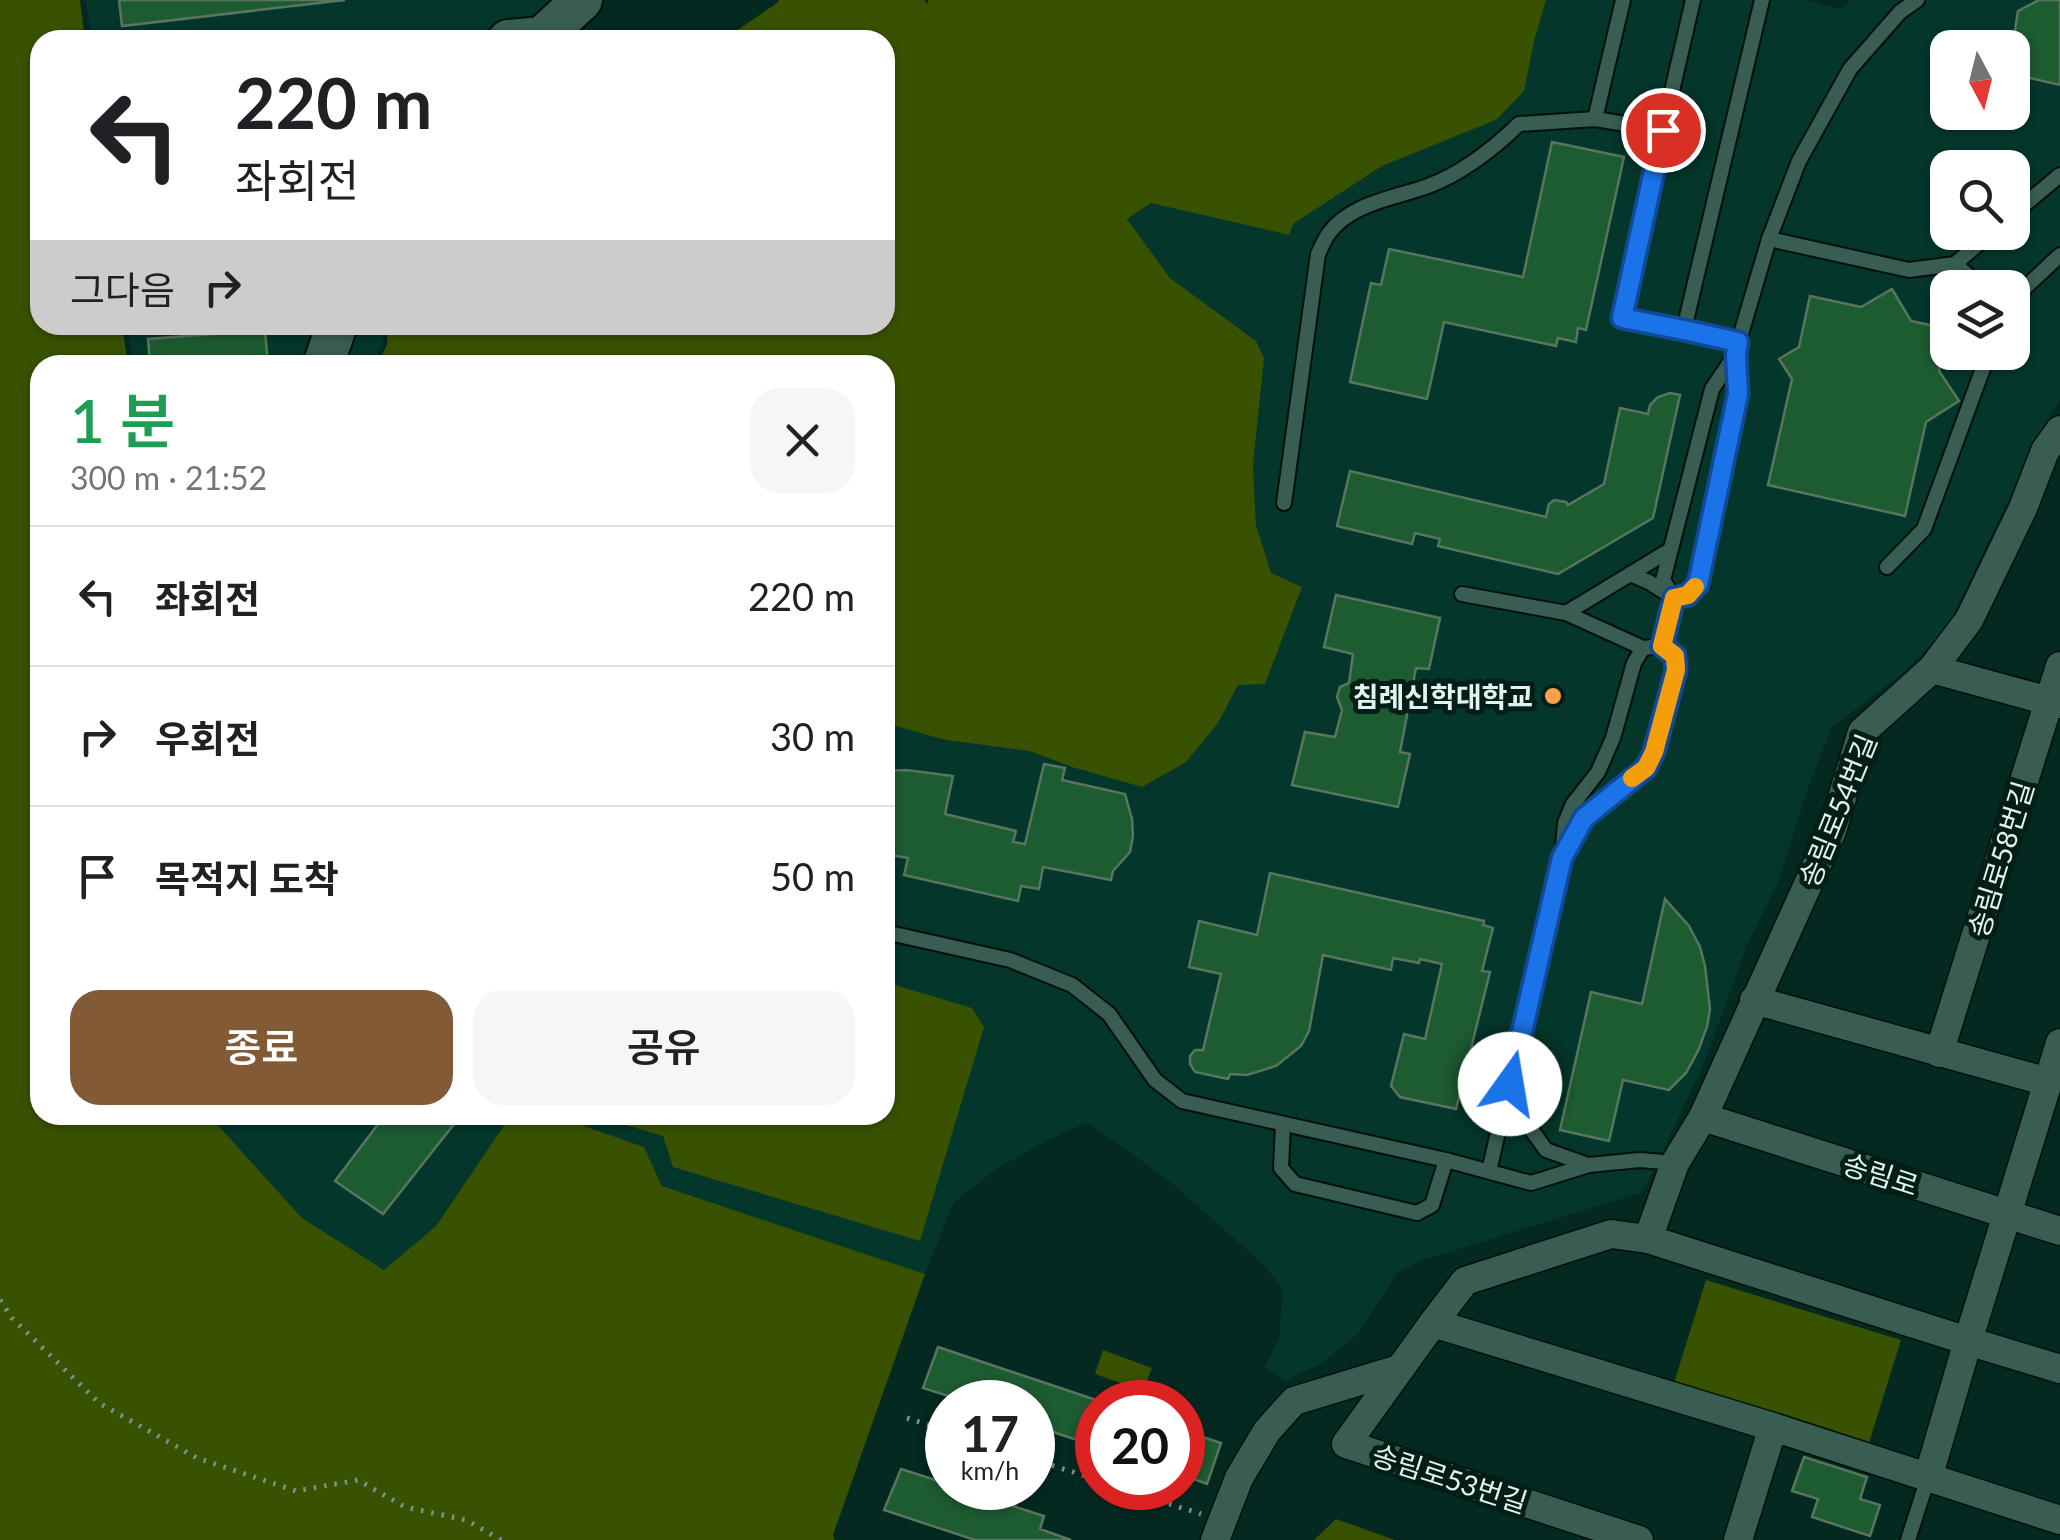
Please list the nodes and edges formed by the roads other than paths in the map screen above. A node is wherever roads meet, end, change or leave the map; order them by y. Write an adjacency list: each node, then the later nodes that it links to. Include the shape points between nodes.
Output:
1 (582, 0): 6 (street)
2 (1623, 0): 7 (lane)
3 (1693, 0): 8 (lane)
4 (1762, 0): 17 (lane)
5 (1917, 0): 11 (lane, via 1850,69 1799,161)
6 (550, 30)
7 (1595, 118): 8 (lane); 21 (lane, via 1519,124 1460,170 1357,210 1330,231 1318,254)
8 (1663, 130): 17 (lane, via 1622,318)
9 (2060, 175): 10 (lane)
10 (2030, 200)
11 (1770, 240): 14 (lane, via 1908,270); 18 (lane)
12 (1971, 250): 14 (lane)
13 (2060, 255): 16 (lane)
14 (1955, 264): 15 (lane)
15 (1962, 270)
16 (2030, 283)
17 (1684, 330): 18 (lane)
18 (1737, 348): 22 (lane, via 1712,389); 26 (lane, via 1738,394 1698,584)
19 (1981, 370): 23 (lane, via 1924,528)
20 (2060, 430): 31 (street, 송림로54번길, via 1968,620)
21 (1284, 503)
22 (1670, 550): 24 (lane); 26 (lane, via 1663,580)
23 (1887, 567)
24 (1630, 574): 26 (lane); 27 (lane)
25 (1462, 594): 27 (lane)
26 (1674, 598): 28 (lane)
27 (1566, 613): 29 (lane)
28 (1662, 646): 29 (lane); 33 (lane, via 1675,656 1676,670 1654,752 1646,768 1584,818)
29 (1643, 648): 33 (lane, via 1598,772 1565,824)
30 (2060, 666): 32 (street, 송림로58번길)
31 (1932, 668): 32 (street); 35 (street, 송림로54번길, via 1862,732 1832,831)
32 (2055, 703): 37 (street, 송림로58번길)
33 (1562, 858): 39 (lane)
34 (895, 934): 41 (lane, via 1010,960 1072,985 1109,1014 1155,1080 1182,1101)
35 (1754, 1000): 37 (street); 40 (street, 송림로54번길)
36 (2060, 1043): 38 (street)
37 (1939, 1053): 38 (street)
38 (2048, 1082): 46 (street)
39 (1510, 1084): 44 (lane, via 1546,1150); 45 (lane)
40 (1703, 1117): 43 (street); 46 (street, 송림로)
41 (1283, 1124): 42 (lane); 42 (lane, via 1281,1168 1294,1184 1417,1213 1432,1205)
42 (1446, 1160): 45 (lane)
43 (1675, 1163): 44 (lane); 48 (street)
44 (1589, 1165): 45 (lane, via 1532,1183)
45 (1489, 1171)
46 (2007, 1214): 47 (street, 송림로); 50 (street)
47 (2060, 1231)
48 (1648, 1239): 49 (street, 송림로53번길, via 1611,1234 1466,1281); 50 (street, 송림로53번길)
49 (1432, 1322): 51 (street, 송림로53번길); 53 (street)
50 (1968, 1341): 52 (street, 송림로53번길); 54 (street)
51 (1399, 1369): 56 (street, via 1294,1401 1239,1478); 57 (street, 송림로53번길, via 1346,1444)
52 (2060, 1369)
53 (1773, 1427): 54 (street); 58 (street)
54 (1928, 1478): 55 (street); 59 (lane)
55 (2060, 1520)
56 (1219, 1531)
57 (1639, 1540)
58 (1738, 1540)
59 (1908, 1540)

